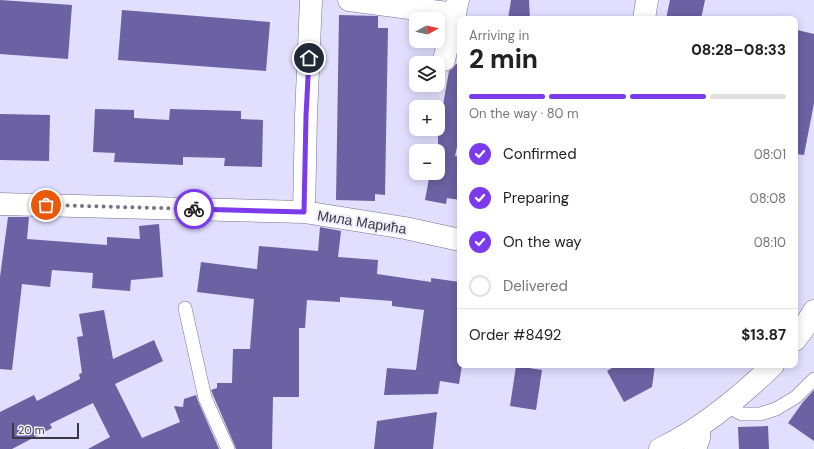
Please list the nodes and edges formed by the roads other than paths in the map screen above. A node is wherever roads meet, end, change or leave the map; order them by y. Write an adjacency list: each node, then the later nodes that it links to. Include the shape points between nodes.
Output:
1 (311, 0): 8 (street)
2 (349, 0): 4 (street)
3 (647, 0): 5 (street)
4 (456, 7): 6 (street)
5 (644, 16)
6 (445, 56)
7 (0, 204): 8 (street, Мила Марића)
8 (304, 212): 9 (street, Мила Марића, via 405,228)
9 (457, 239)
10 (185, 308): 17 (lane, via 205,398)
11 (814, 311): 12 (street)
12 (798, 336)
13 (770, 368): 15 (street)
14 (814, 379): 15 (lane, via 796,397 776,409 760,414 742,414)
15 (727, 406): 16 (street)
16 (699, 427): 18 (street); 19 (street)
17 (228, 449)
18 (660, 449)
19 (695, 449)

